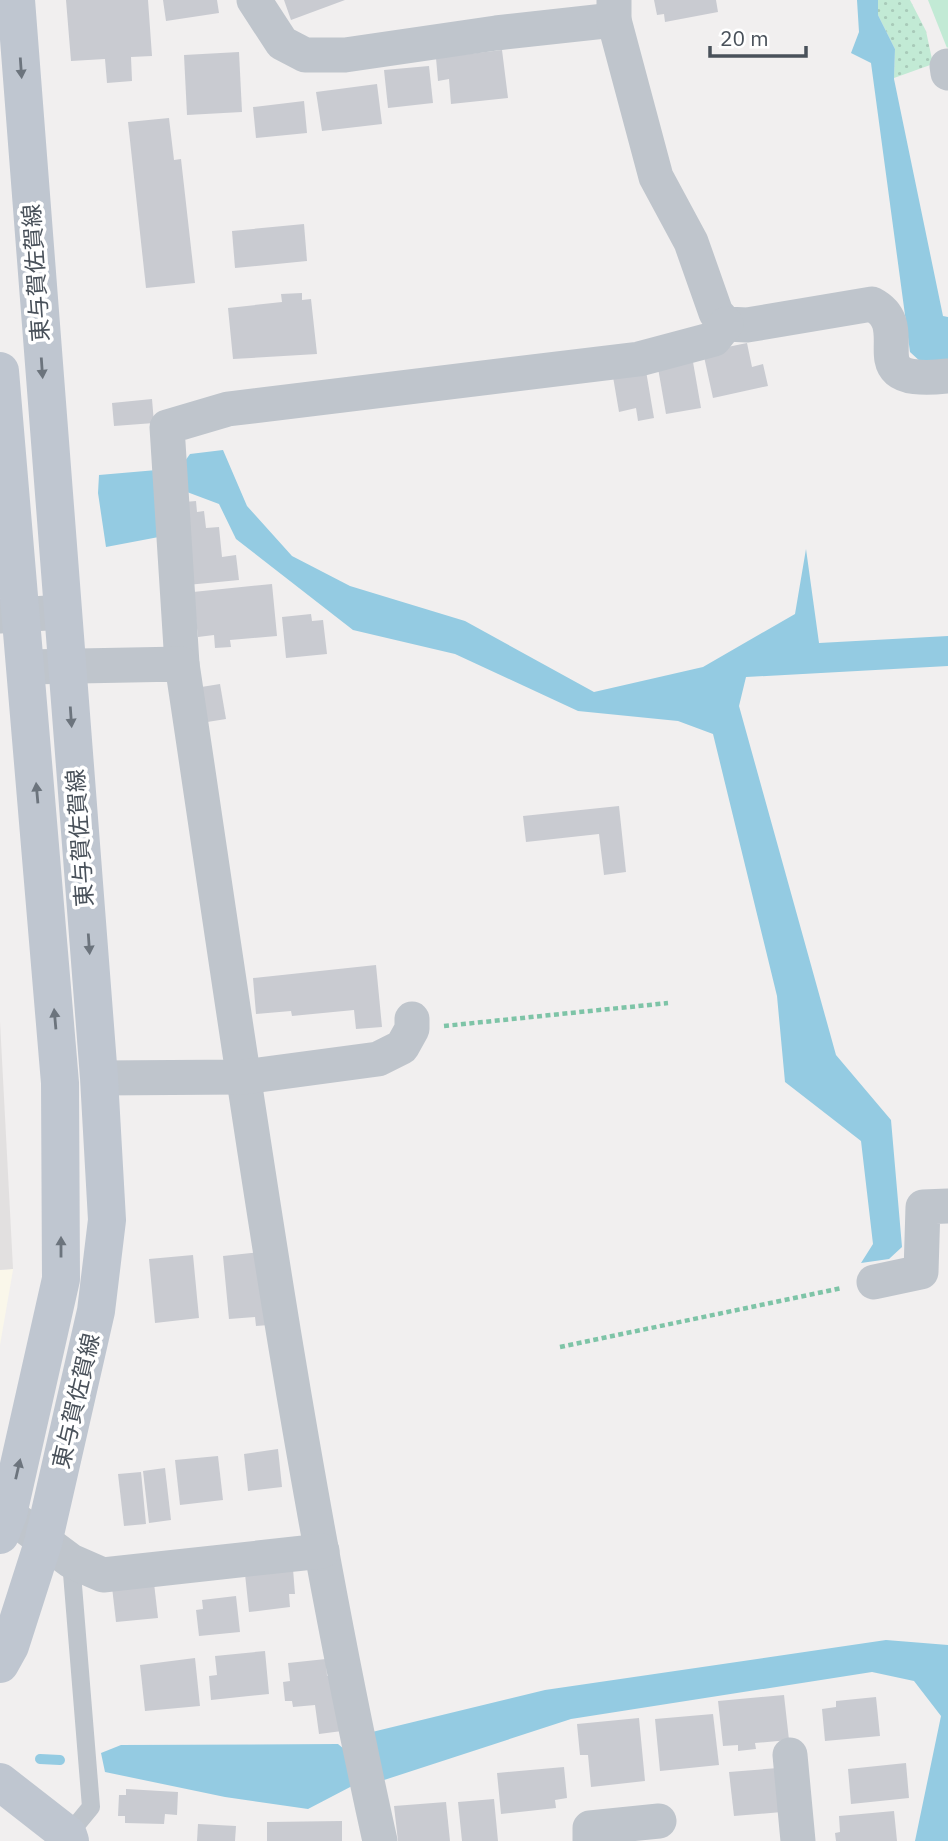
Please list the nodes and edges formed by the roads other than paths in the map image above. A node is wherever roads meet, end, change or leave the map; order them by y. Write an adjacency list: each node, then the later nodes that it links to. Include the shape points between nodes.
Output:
1 (16, 0): 7 (main road, 東与賀佐賀線, one-way to 7)
2 (254, 0): 3 (street, via 282,43 305,55 345,55)
3 (614, 10): 4 (street, via 656,177 691,242 716,313)
4 (726, 324): 6 (street, via 747,325 872,304 883,310 889,323 898,372 906,378); 9 (street, via 714,340 639,359 241,408 167,427)
5 (0, 371): 8 (main road, 東与賀佐賀線)
6 (948, 376)
7 (63, 612): 8 (street); 10 (main road, 東与賀佐賀線)
8 (11, 615): 11 (main road, 東与賀佐賀線)
9 (182, 664): 10 (street); 13 (street)
10 (67, 666): 11 (street); 14 (main road, 東与賀佐賀線, one-way to 14)
11 (27, 667): 17 (main road, 東与賀佐賀線, one-way to 11, via 61,1279 60,1083)
12 (412, 1024): 13 (street, via 402,1047 378,1059)
13 (244, 1077): 14 (street); 18 (street)
14 (99, 1078): 19 (main road, 東与賀佐賀線, via 107,1220)
15 (948, 1206): 16 (street, via 923,1208 921,1272)
16 (874, 1282)
17 (4, 1525): 19 (street)
18 (323, 1551): 19 (street, via 103,1575); 25 (street)
19 (57, 1552): 20 (main road, 東与賀佐賀線); 24 (lane, via 91,1807)
20 (0, 1664)
21 (790, 1755): 27 (street)
22 (0, 1782): 24 (main road)
23 (659, 1821): 26 (street, via 590,1828)
24 (69, 1838)
25 (380, 1841)
26 (590, 1841)
27 (798, 1841)

